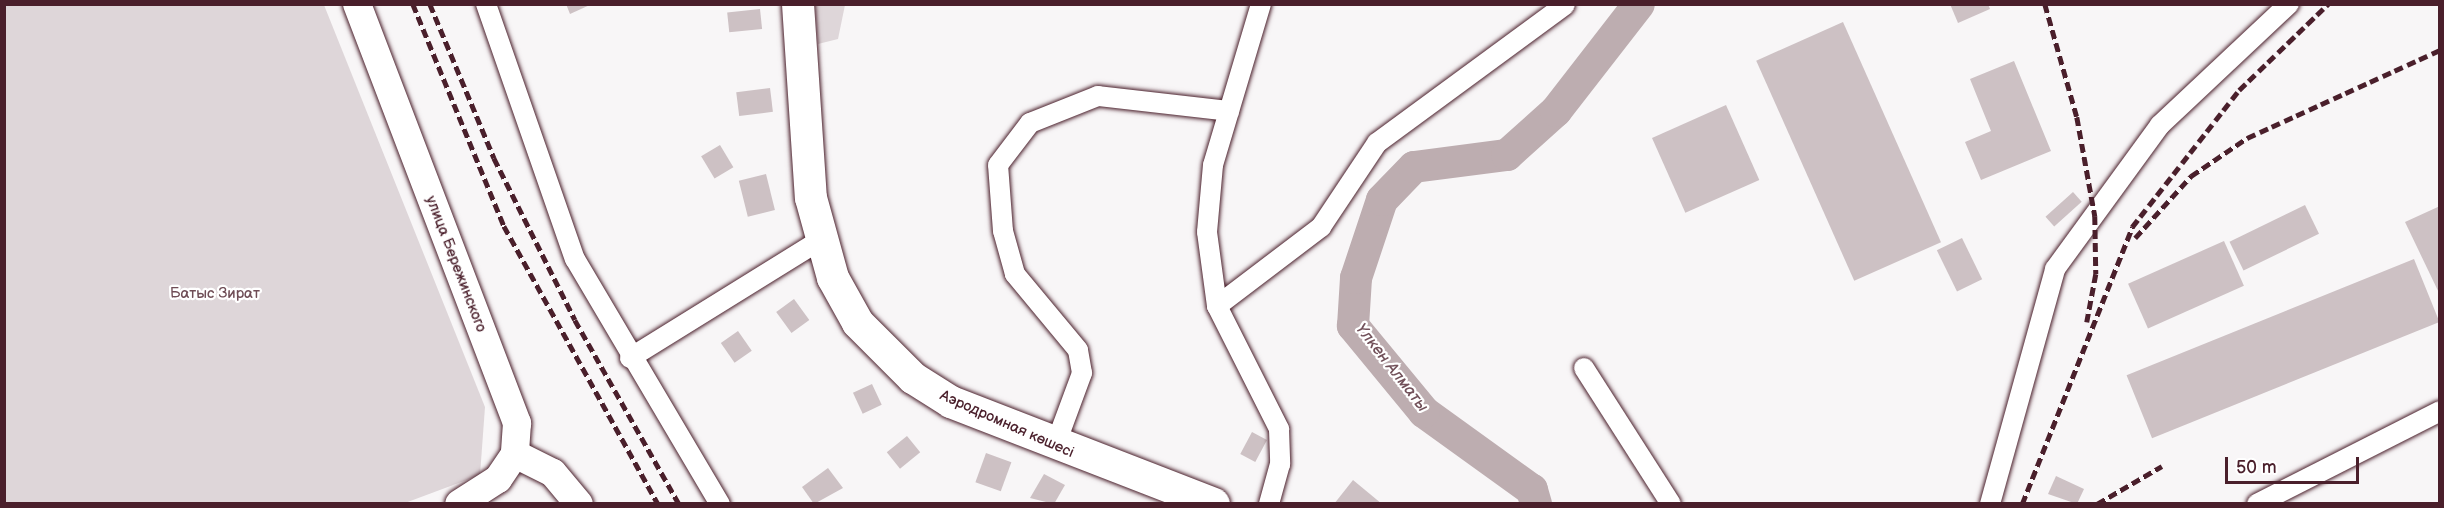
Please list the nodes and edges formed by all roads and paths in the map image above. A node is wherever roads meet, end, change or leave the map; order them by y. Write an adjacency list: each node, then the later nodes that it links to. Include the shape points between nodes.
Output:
1 (357, 4): 14 (main road, улица Бережинского, via 518,423)
2 (486, 4): 10 (street, via 575,259)
3 (798, 4): 8 (main road, Аэродромная көшесі, via 811,198)
4 (1261, 4): 7 (street)
5 (2289, 4): 21 (street, via 2160,125 2055,269)
6 (1565, 5): 9 (street, via 1377,143 1321,227)
7 (1229, 111): 9 (street, via 1214,165 1207,232); 13 (street, via 1098,96 1030,123 998,165 1003,231 1015,273 1078,350 1082,373)
8 (820, 240): 10 (street); 13 (main road, Аэродромная көшесі, via 833,278 858,322 913,378 951,402)
9 (1217, 306): 19 (street, via 1279,429 1280,464)
10 (630, 358): 17 (street)
11 (1584, 368): 20 (street)
12 (2439, 411): 22 (street)
13 (1055, 446): 18 (main road, Аэродромная көшесі)
14 (515, 454): 15 (main road, улица Бережинского, via 498,479); 16 (main road, via 553,473)
15 (459, 504)
16 (579, 504)
17 (720, 504)
18 (1214, 504)
19 (1269, 504)
20 (1671, 504)
21 (1990, 504)
22 (2257, 504)

